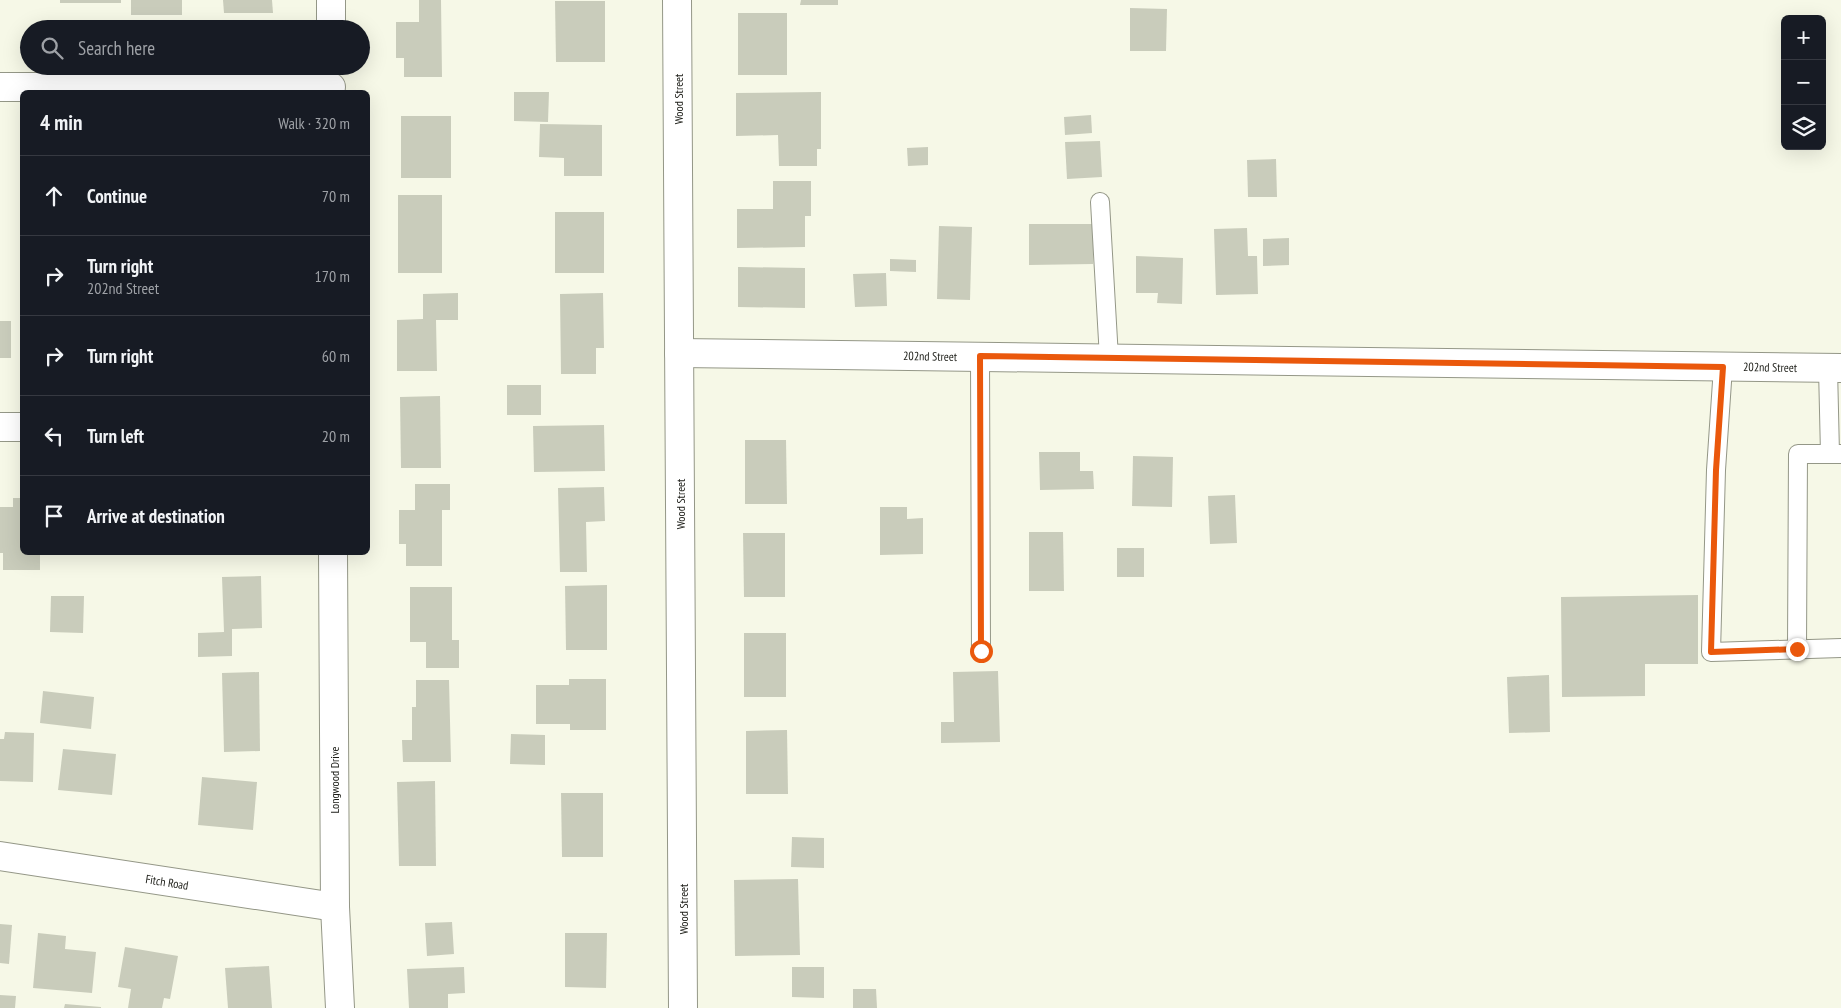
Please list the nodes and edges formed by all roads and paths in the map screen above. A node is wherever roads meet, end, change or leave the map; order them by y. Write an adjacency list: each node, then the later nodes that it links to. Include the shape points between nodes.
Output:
1 (331, 0): 3 (street)
2 (677, 0): 7 (street, Wood Street)
3 (331, 20)
4 (331, 82): 5 (street)
5 (0, 87)
6 (1100, 202): 9 (lane)
7 (679, 352): 8 (street, 202nd Street); 22 (street, Wood Street)
8 (980, 356): 9 (street, 202nd Street); 18 (lane)
9 (1109, 358): 10 (street, 202nd Street)
10 (1723, 367): 11 (street, 202nd Street); 17 (lane, via 1716,470 1711,652)
11 (1835, 368): 14 (lane)
12 (20, 427): 13 (street)
13 (0, 428)
14 (1836, 454): 17 (lane, via 1798,454)
15 (333, 555): 20 (street, Longwood Drive)
16 (1841, 648): 17 (lane)
17 (1797, 649)
18 (981, 651)
19 (0, 856): 20 (street, Fitch Road)
20 (335, 907): 21 (street, Longwood Drive)
21 (340, 1008)
22 (683, 1008)

